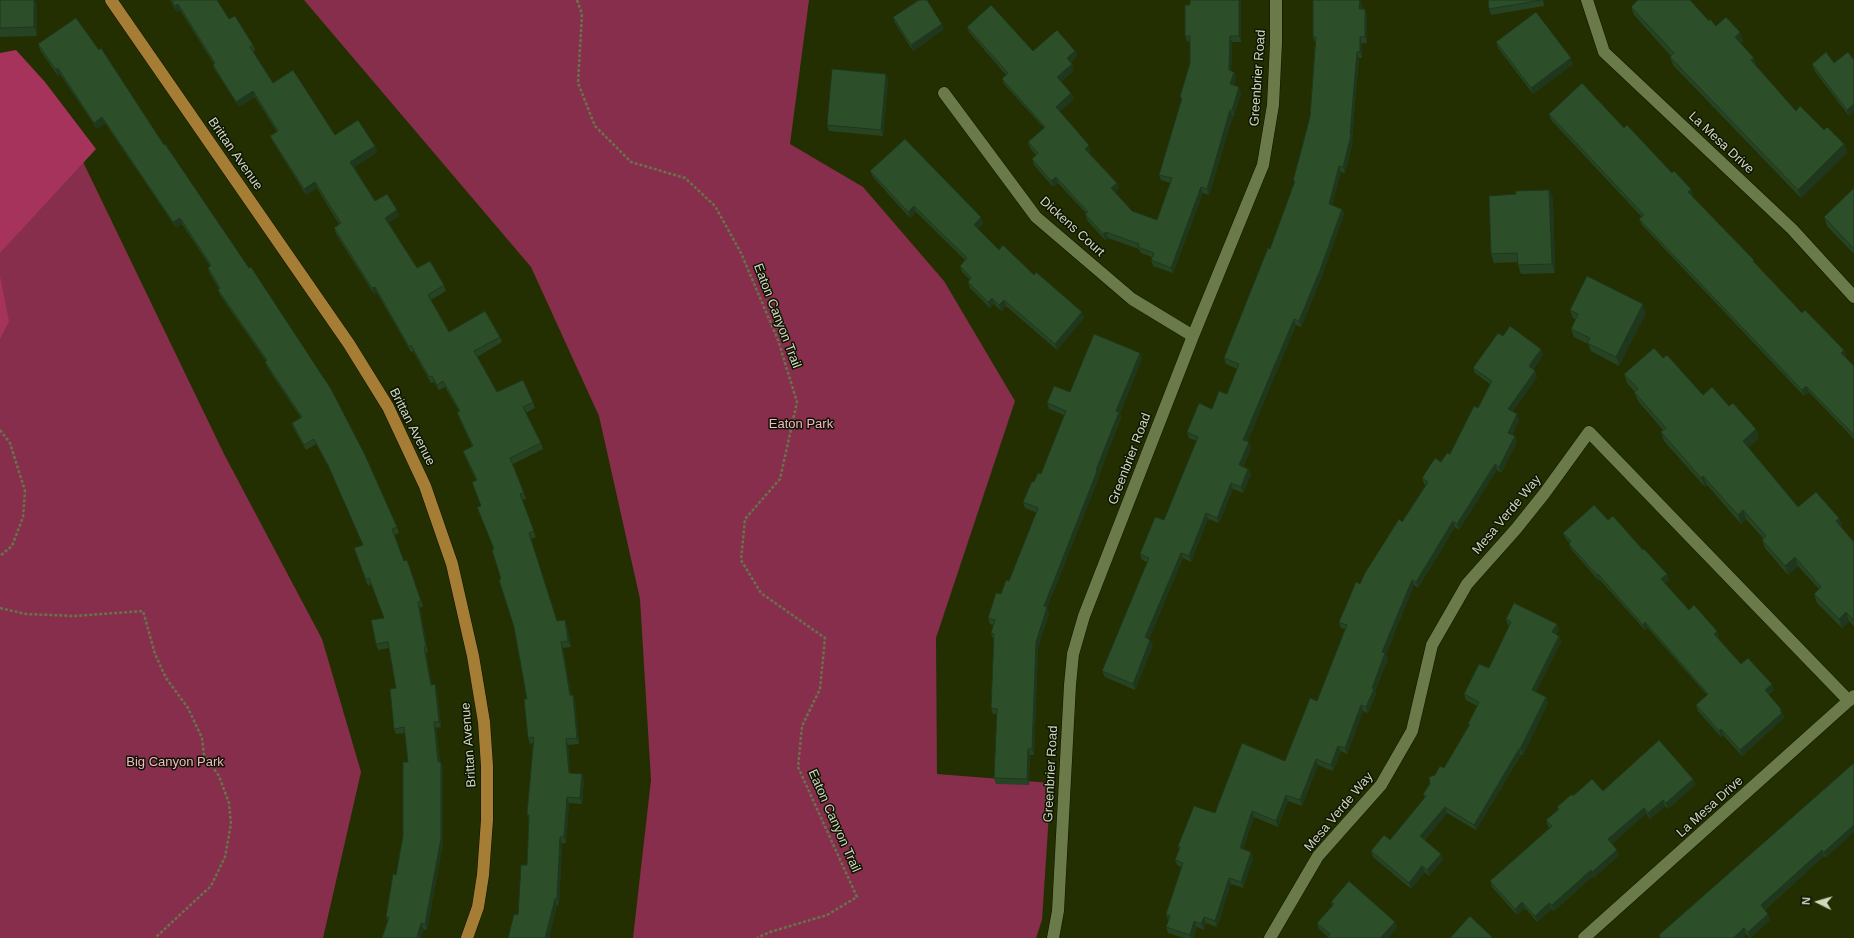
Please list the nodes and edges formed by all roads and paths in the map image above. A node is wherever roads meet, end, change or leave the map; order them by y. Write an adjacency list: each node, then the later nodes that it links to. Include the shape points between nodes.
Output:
1 (111, 0): 13 (main road, Brittan Avenue, via 349,344 388,407 425,486 452,564 474,656 484,722 487,820 483,876 479,901)
2 (577, 0): 14 (path, Eaton Canyon Trail, via 582,14 578,83 595,126 631,162 685,178 715,206 741,253 778,340 797,402 780,479 745,519 741,560 761,592 826,638 820,689 802,726 798,767 857,897 827,915)
3 (1276, 0): 7 (street, Greenbrier Road, via 1273,105 1263,165)
4 (1587, 0): 6 (street, La Mesa Drive, via 1604,52 1792,229)
5 (944, 93): 7 (street, Dickens Court, via 1036,217 1132,299)
6 (1854, 297)
7 (1193, 336): 15 (street, Greenbrier Road, via 1084,616 1074,654 1070,685 1058,911)
8 (0, 430): 9 (path, via 10,443 25,491 23,517 12,546)
9 (0, 556)
10 (0, 608): 12 (path, via 26,614 75,616 143,611 155,654 166,678 188,708 202,738 204,755 219,776 230,803 231,824 225,857 211,886)
11 (1851, 698): 16 (street, Mesa Verde Way, via 1588,432 1544,494 1467,584 1432,645 1412,731 1381,785 1318,856); 17 (street, La Mesa Drive)
12 (155, 938)
13 (467, 938)
14 (757, 938)
15 (1053, 938)
16 (1270, 938)
17 (1584, 938)

